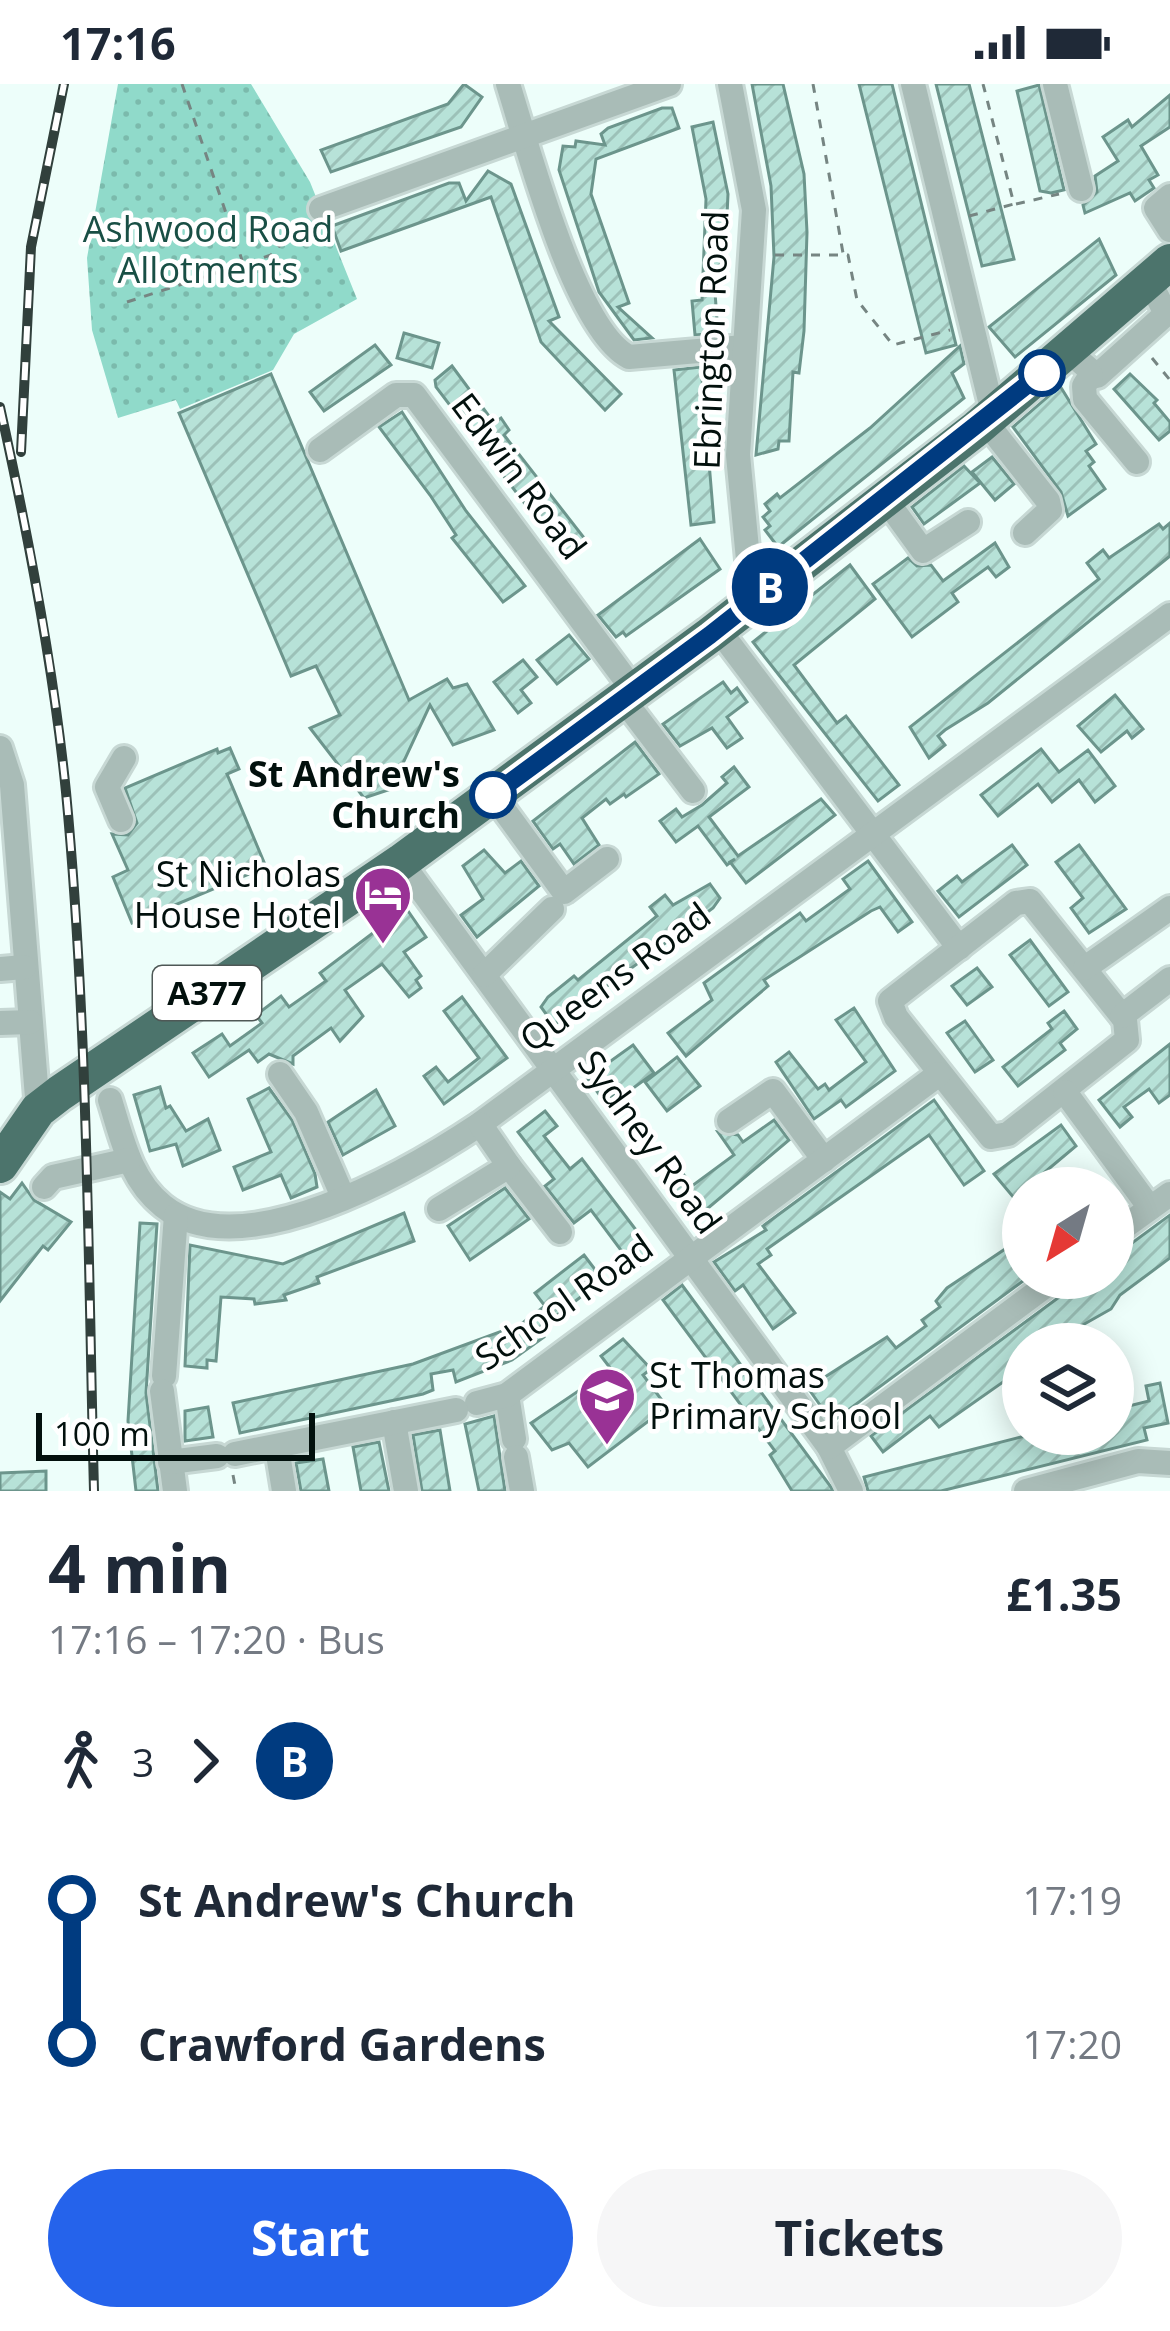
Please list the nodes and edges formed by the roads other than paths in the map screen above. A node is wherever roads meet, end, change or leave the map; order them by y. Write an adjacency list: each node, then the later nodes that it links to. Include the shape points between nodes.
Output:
1 (508, 84): 6 (street)
2 (669, 84): 6 (street)
3 (730, 84): 12 (street, Ebrington Road, via 752,188)
4 (913, 84): 14 (street)
5 (1055, 84): 7 (street)
6 (524, 134): 9 (street); 12 (street, via 579,293 614,347 628,357)
7 (1081, 189)
8 (1170, 196): 10 (street, via 1156,208)
9 (321, 208)
10 (1170, 230)
11 (1165, 285): 13 (highway, A377); 13 (street, via 1137,340 1097,376)
12 (744, 347): 20 (street, Ebrington Road, via 738,455)
13 (1079, 363): 14 (highway, A377); 16 (street, via 1085,399)
14 (989, 417): 17 (highway, A377); 19 (street, via 1048,501 1050,510)
15 (320, 450): 23 (street, Edwin Road, via 396,395 414,395)
16 (1137, 462)
17 (886, 500): 18 (street, via 923,550); 20 (highway, A377)
18 (968, 523)
19 (1025, 533)
20 (752, 601): 22 (highway, A377)
21 (1170, 615): 30 (street, Queens Road)
22 (718, 628): 23 (highway, A377); 30 (street)
23 (628, 695): 27 (street); 28 (highway, A377)
24 (0, 748): 26 (street)
25 (124, 758): 29 (street, via 107,787)
26 (6, 790): 36 (street)
27 (693, 791)
28 (493, 795): 31 (street, via 564,892); 32 (highway, A377)
29 (121, 820)
30 (872, 832): 35 (street); 43 (street, Queens Road)
31 (607, 860)
32 (400, 862): 38 (street, Sydney Road); 48 (highway, A377)
33 (552, 908): 38 (street)
34 (1170, 908): 37 (street)
35 (959, 948): 37 (street, via 1016,903 1030,901); 45 (street, via 890,1000)
36 (12, 968): 42 (street)
37 (1085, 968): 40 (street)
38 (484, 975): 43 (street, Sydney Road)
39 (1170, 979): 40 (street)
40 (1122, 1016): 46 (street, via 1122,1048)
41 (0, 1023): 42 (street)
42 (31, 1030): 48 (street)
43 (551, 1068): 50 (street, Queens Road); 62 (street, Sydney Road)
44 (280, 1074): 56 (street)
45 (939, 1074): 46 (street, via 991,1137 1009,1134); 52 (street, School Road)
46 (1065, 1092): 57 (street)
47 (110, 1100): 51 (street)
48 (38, 1110): 53 (highway, A377)
49 (729, 1121): 52 (street, via 768,1082)
50 (480, 1124): 54 (street); 56 (street, Queens Road)
51 (129, 1160): 55 (street, via 53,1177); 59 (street)
52 (824, 1160): 62 (street, School Road)
53 (0, 1165)
54 (509, 1166): 58 (street); 61 (street)
55 (44, 1187)
56 (343, 1197): 59 (street, Queens Road, via 242,1227)
57 (1160, 1201): 60 (street)
58 (439, 1209)
59 (176, 1215): 68 (street, via 163,1384)
60 (1134, 1220)
61 (560, 1232)
62 (690, 1258): 64 (street, School Road); 67 (street, Sydney Road)
63 (1030, 1299): 67 (street)
64 (507, 1395): 65 (street, School Road); 74 (street)
65 (394, 1422): 66 (street, School Road); 73 (street)
66 (277, 1448): 68 (street, School Road); 72 (street)
67 (835, 1456): 75 (street, Sydney Road)
68 (170, 1462): 71 (street)
69 (1170, 1463): 70 (street, via 1130,1462)
70 (1035, 1490)
71 (176, 1491)
72 (284, 1491)
73 (406, 1491)
74 (522, 1491)
75 (851, 1491)

